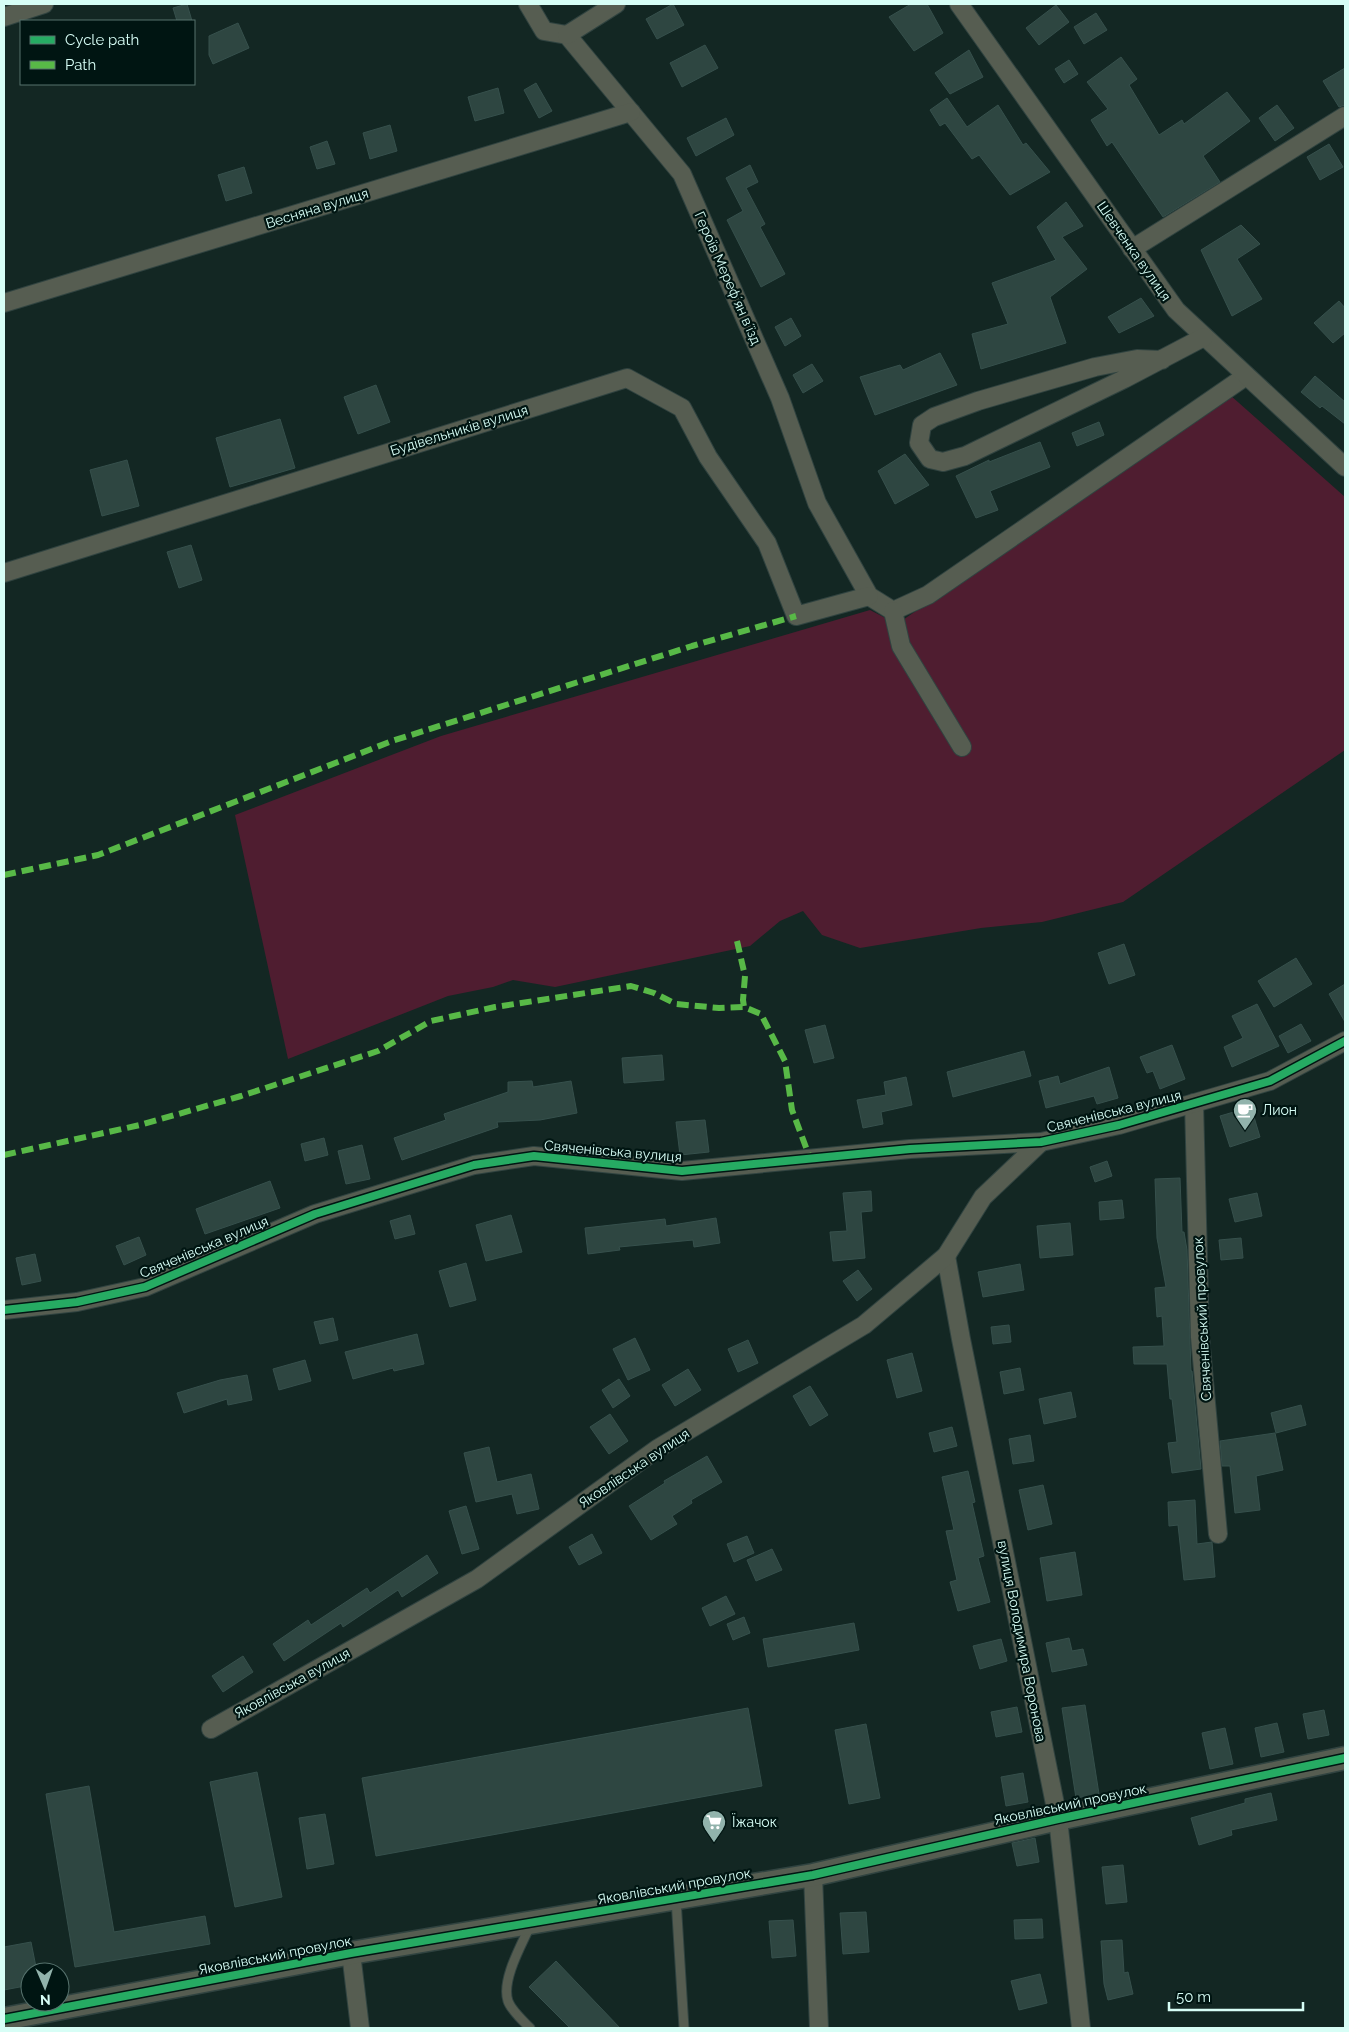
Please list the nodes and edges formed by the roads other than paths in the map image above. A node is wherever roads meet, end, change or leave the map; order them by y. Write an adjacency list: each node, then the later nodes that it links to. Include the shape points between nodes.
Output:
1 (44, 4): 5 (street)
2 (528, 4): 6 (street, via 544,31)
3 (616, 4): 6 (street)
4 (958, 4): 9 (street, Шевченка вулиця)
5 (4, 17)
6 (567, 35): 7 (street, Героїв Мерефʼян вʼїзд)
7 (631, 112): 10 (street, Весняна вулиця); 16 (street, Героїв Мерефʼян вʼїзд, via 682,174 780,398 817,503)
8 (1345, 116): 9 (street)
9 (1132, 249): 11 (street, Шевченка вулиця, via 1176,310)
10 (4, 303)
11 (1204, 337): 12 (street); 13 (street, Шевченка вулиця)
12 (1162, 360): 12 (street, via 965,456 943,462 930,459 919,443 922,425 934,416 1095,367 1136,359)
13 (1246, 376): 14 (street, Шевченка вулиця); 17 (street, via 928,595)
14 (1345, 467)
15 (4, 573): 16 (street, Будівельників вулиця, via 627,378 682,408 708,457 767,543 796,616)
16 (870, 596): 17 (street)
17 (893, 611): 18 (street, via 901,646)
18 (962, 747)
19 (1345, 1041): 20 (street, Свяченівська вулиця, via 1270,1081)
20 (1194, 1103): 21 (street, Свяченівська вулиця, via 1119,1125); 24 (street, Свяченівський провулок, via 1200,1337)
21 (1041, 1142): 22 (street, Яковлівська вулиця, via 984,1197); 23 (street, Свяченівська вулиця, via 910,1149 682,1171 534,1156 474,1164 315,1214 145,1287 77,1302)
22 (946, 1256): 25 (street, Яковлівська вулиця, via 864,1325 658,1449 477,1579); 27 (street, вулиця Володимира Воронова)
23 (4, 1310)
24 (1218, 1534)
25 (211, 1729)
26 (1345, 1758): 27 (street, Яковлівський провулок)
27 (1058, 1819): 28 (street, Яковлівський провулок); 37 (street, вулиця Володимира Воронова)
28 (813, 1875): 29 (street, Яковлівський провулок); 36 (street)
29 (676, 1898): 30 (street, Яковлівський провулок); 35 (lane)
30 (531, 1923): 31 (street, Яковлівський провулок); 34 (lane, via 508,1977 507,1993 508,2003)
31 (351, 1953): 32 (street, Яковлівський провулок); 33 (street)
32 (4, 2019)
33 (360, 2028)
34 (530, 2028)
35 (684, 2028)
36 (819, 2028)
37 (1080, 2028)

